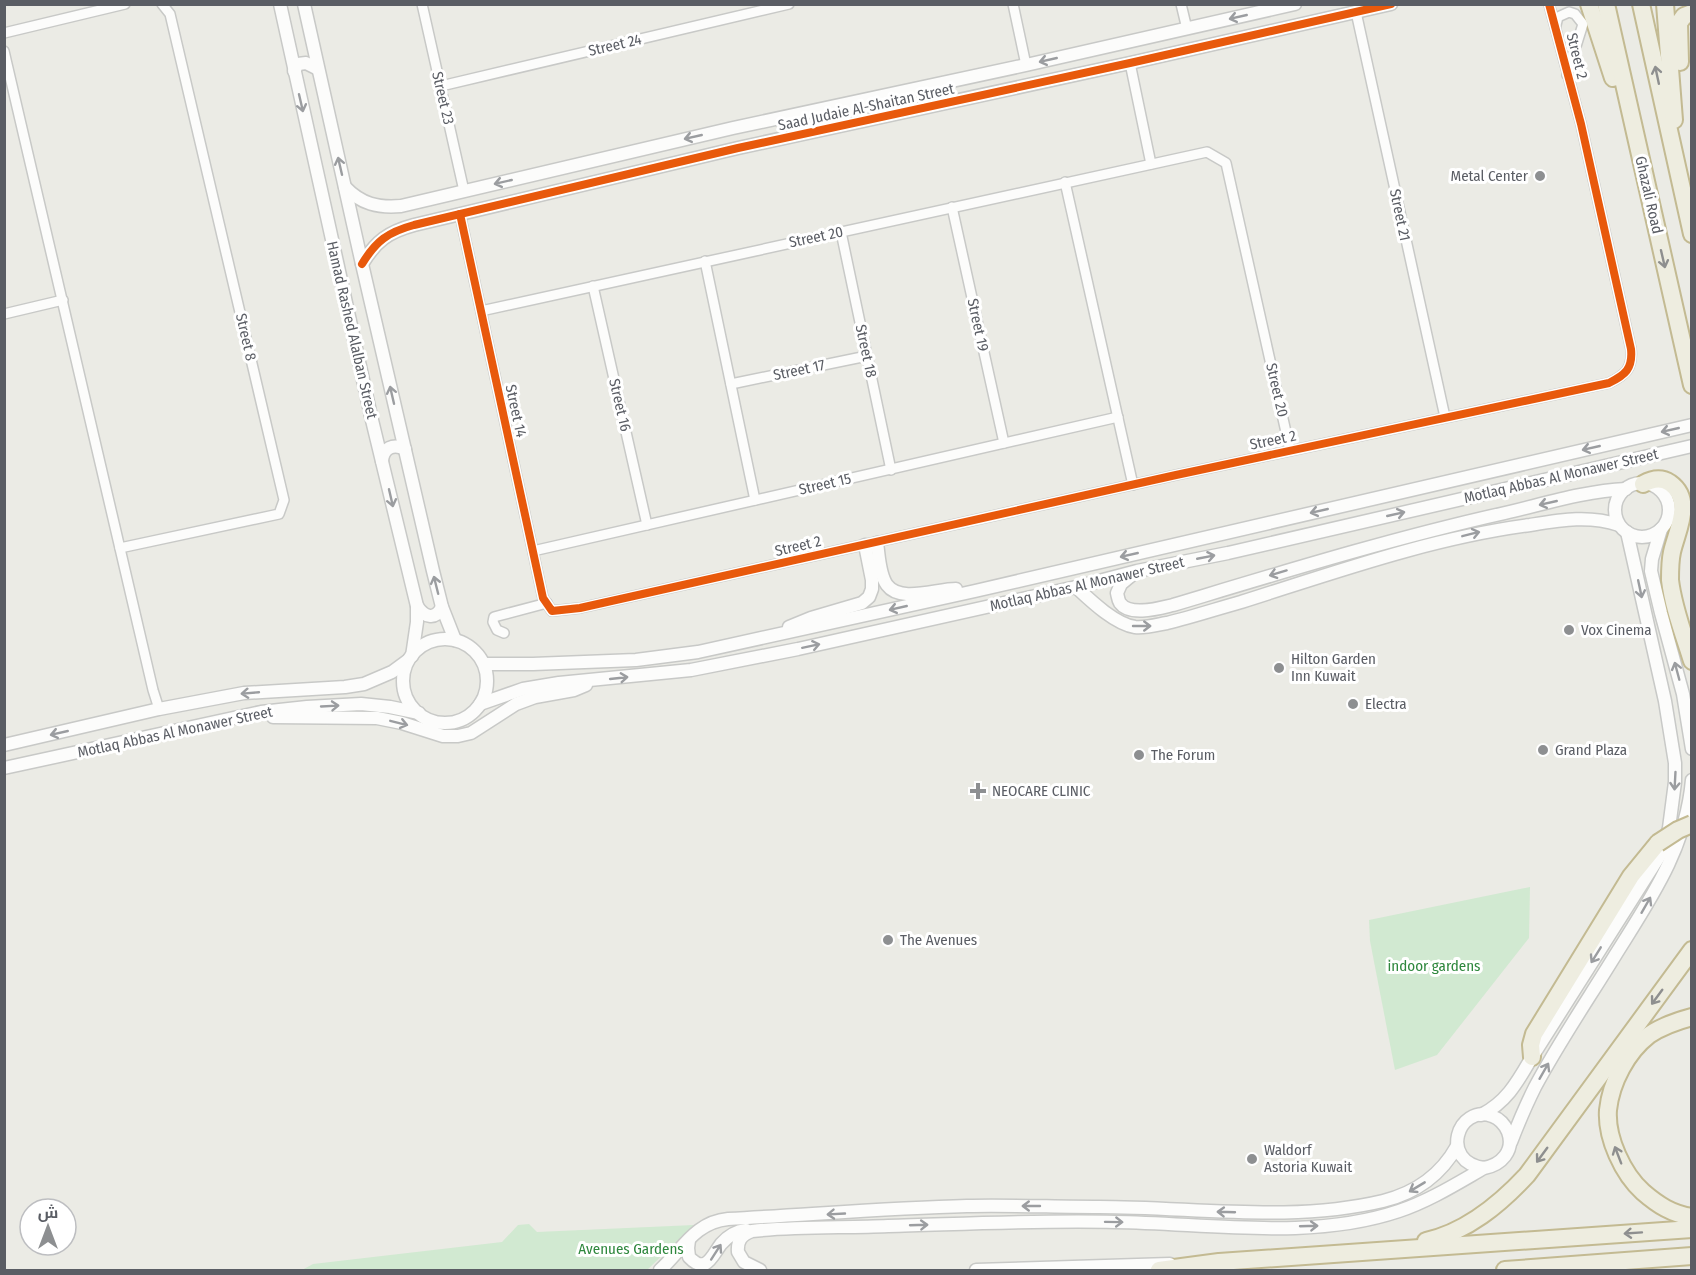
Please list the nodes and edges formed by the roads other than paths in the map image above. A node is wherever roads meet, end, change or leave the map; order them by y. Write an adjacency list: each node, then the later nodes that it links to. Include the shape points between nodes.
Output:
1 (125, 4): 20 (street)
2 (162, 4): 74 (street, Street 8, via 170,14 284,501 279,514)
3 (280, 4): 22 (street, Hamad Rashed Alalban Street)
4 (304, 4): 21 (street, Hamad Rashed Alalban Street)
5 (422, 4): 29 (street, Street 23)
6 (789, 4): 29 (street, Street 24)
7 (1013, 4): 25 (street)
8 (1181, 4): 19 (street)
9 (1295, 4): 19 (street, Saad Judaie Al-Shaitan Street, one-way to 19)
10 (1549, 4): 18 (street, Street 2)
11 (1588, 4): 36 (highway)
12 (1606, 4): 36 (highway, Ghazali Road)
13 (1641, 4): 35 (highway, one-way to 13)
14 (1665, 4): 30 (highway)
15 (1385, 5): 16 (street, Saad Judaie Al-Shaitan Street)
16 (1356, 12): 24 (street, Saad Judaie Al-Shaitan Street); 57 (street, Street 21)
17 (1692, 13): 30 (highway, via 1679,22 1681,82)
18 (1556, 27): 28 (street, Street 2); 28 (street, Street 2, via 1558,17 1569,12 1583,24)
19 (1187, 29): 25 (street, Saad Judaie Al-Shaitan Street, one-way to 25)
20 (4, 33)
21 (310, 34): 22 (street, via 303,43); 26 (street, Hamad Rashed Alalban Street)
22 (287, 40): 27 (street, Hamad Rashed Alalban Street)
23 (4, 51): 50 (street)
24 (1130, 63): 33 (street, Saad Judaie Al-Shaitan Street); 37 (street)
25 (1026, 65): 31 (street, Saad Judaie Al-Shaitan Street)
26 (318, 69): 27 (street, via 306,63 298,64); 39 (street, Hamad Rashed Alalban Street, one-way to 26)
27 (294, 71): 63 (street, Hamad Rashed Alalban Street, one-way to 63)
28 (1567, 75): 57 (street, Street 2, via 1631,349 1630,367 1609,383)
29 (441, 86): 40 (street, Street 23)
30 (1674, 103): 35 (highway)
31 (769, 121): 32 (street, Saad Judaie Al-Shaitan Street); 33 (street, via 762,132)
32 (733, 128): 34 (street, via 741,136); 40 (street, Saad Judaie Al-Shaitan Street, one-way to 40)
33 (772, 141): 34 (street, Saad Judaie Al-Shaitan Street)
34 (738, 148): 43 (street, Saad Judaie Al-Shaitan Street)
35 (1674, 154): 46 (highway)
36 (1642, 161): 55 (highway, Ghazali Road, one-way to 55)
37 (1151, 164): 38 (street, Street 20); 62 (street, Street 20, via 1207,152 1226,163)
38 (1065, 182): 42 (street, Street 20); 56 (street)
39 (345, 187): 41 (street, Saad Judaie Al-Shaitan Street, via 366,203 384,207); 48 (street, Hamad Rashed Alalban Street)
40 (464, 191): 41 (street, Saad Judaie Al-Shaitan Street)
41 (409, 204): 44 (street, via 406,216)
42 (952, 207): 45 (street, Street 20); 59 (street, Street 19)
43 (460, 214): 44 (street, Saad Judaie Al-Shaitan Street); 51 (street, Street 14)
44 (414, 225): 48 (street, Saad Judaie Al-Shaitan Street, via 383,238)
45 (841, 232): 47 (street, Street 20); 53 (street, Street 18)
46 (1692, 234)
47 (705, 261): 49 (street, Street 20); 54 (street)
48 (362, 264): 61 (street, Hamad Rashed Alalban Street, one-way to 48)
49 (592, 286): 51 (street, Street 20); 69 (street, Street 16)
50 (63, 300): 52 (street); 74 (street)
51 (481, 311): 75 (street, Street 14)
52 (4, 314)
53 (867, 356): 54 (street, Street 17); 64 (street, Street 18)
54 (731, 384): 68 (street)
55 (1692, 385)
56 (1118, 417): 59 (street, Street 15); 65 (street)
57 (1445, 417): 62 (street, Street 2)
58 (1692, 425): 79 (street, Motlaq Abbas Al Monawer Street, one-way to 79)
59 (1004, 443): 64 (street, Street 15)
60 (1692, 446): 77 (street, Motlaq Abbas Al Monawer Street, one-way to 60)
61 (405, 449): 63 (street, via 391,447 384,452); 82 (street, Hamad Rashed Alalban Street, one-way to 61)
62 (1290, 450): 65 (street, Street 2)
63 (382, 461): 81 (street, Hamad Rashed Alalban Street, one-way to 81)
64 (891, 470): 68 (street, Street 15)
65 (1133, 484): 72 (street, Street 2)
66 (1643, 484): 67 (street); 71 (street, via 1655,487 1667,501 1668,519); 89 (highway, via 1665,480 1682,501 1671,582)
67 (1626, 489): 70 (street, via 1616,506 1616,519); 73 (street, one-way to 73, via 1545,504)
68 (755, 500): 69 (street, Street 15)
69 (647, 525): 75 (street, Street 15)
70 (1623, 529): 71 (street, via 1642,537); 76 (street, one-way to 70, via 1484,531 1583,518); 103 (street, one-way to 103, via 1676,763 1668,836 1662,852)
71 (1661, 529): 97 (street, one-way to 71, via 1683,694 1651,571)
72 (871, 544): 79 (street, via 887,584 895,592 906,595 950,589); 83 (street, Street 2, via 580,608); 86 (street, via 869,597)
73 (1368, 547): 76 (street); 80 (street, one-way to 80)
74 (120, 548): 93 (street)
75 (533, 551): 83 (street, Street 14, via 543,598)
76 (1372, 560): 84 (street)
77 (1137, 571): 78 (street, Motlaq Abbas Al Monawer Street); 80 (street, via 1121,584 1117,593 1121,604 1147,611)
78 (1076, 587): 84 (street, one-way to 84, via 1123,624 1149,627); 91 (street, Motlaq Abbas Al Monawer Street, one-way to 78, via 691,670)
79 (975, 591): 86 (street, Motlaq Abbas Al Monawer Street, one-way to 86)
80 (1185, 602): 84 (street)
81 (417, 606): 82 (street, via 428,616 434,616); 88 (street, Hamad Rashed Alalban Street)
82 (442, 607): 87 (street, Hamad Rashed Alalban Street)
83 (550, 607): 85 (street, Street 2, via 495,616 497,630)
84 (1191, 617)
85 (504, 633)
86 (772, 636): 90 (street, Motlaq Abbas Al Monawer Street, via 636,660)
87 (455, 640): 88 (street, via 426,643); 90 (street, via 476,652)
88 (410, 659): 93 (street, Motlaq Abbas Al Monawer Street, one-way to 93, via 364,684 244,693); 94 (street, via 403,675 404,689)
89 (1692, 661)
90 (484, 664): 92 (street, via 486,692)
91 (596, 681): 92 (street, Motlaq Abbas Al Monawer Street, via 523,689); 95 (street, one-way to 91, via 376,718 443,736 458,736 471,733 516,704)
92 (480, 704): 94 (street, via 458,721 437,722)
93 (159, 709): 96 (street, Motlaq Abbas Al Monawer Street, one-way to 96)
94 (418, 714): 95 (street, Motlaq Abbas Al Monawer Street, one-way to 94, via 361,704)
95 (236, 717): 98 (street, Motlaq Abbas Al Monawer Street)
96 (4, 745)
97 (1692, 749)
98 (4, 768)
99 (1692, 780): 105 (street, one-way to 99, via 1543,1073 1670,862 1683,828)
100 (1692, 824): 103 (highway, bridge, via 1658,843 1631,876 1534,1034)
101 (1692, 950): 112 (highway, one-way to 112, via 1508,1196 1460,1229 1433,1239)
102 (1692, 1017): 108 (highway, one-way to 102, via 1658,1205 1636,1185 1622,1165 1611,1137 1608,1111 1614,1082 1631,1054 1650,1035)
103 (1532, 1057): 104 (street, via 1510,1093)
104 (1481, 1115): 105 (street, via 1490,1115 1505,1125); 106 (street, via 1460,1128)
105 (1510, 1143): 107 (street, via 1504,1158)
106 (1457, 1146): 107 (street, via 1469,1164); 111 (street, one-way to 111, via 1437,1173 1409,1192 1327,1210 1268,1213 968,1206 722,1220 704,1226)
107 (1484, 1168): 110 (street, one-way to 107, via 1049,1221 1323,1226 1398,1212)
108 (1692, 1217)
109 (1692, 1229): 112 (highway, one-way to 112)
110 (759, 1230): 111 (street, one-way to 110, via 689,1257 696,1263 706,1263 735,1233); 116 (street, via 746,1233 737,1246 740,1257)
111 (689, 1240): 115 (street)
112 (1341, 1253): 114 (highway)
113 (1692, 1256): 119 (highway)
114 (1219, 1262): 117 (street); 118 (highway)
115 (660, 1270)
116 (760, 1270)
117 (976, 1270)
118 (1159, 1270)
119 (1506, 1270)

